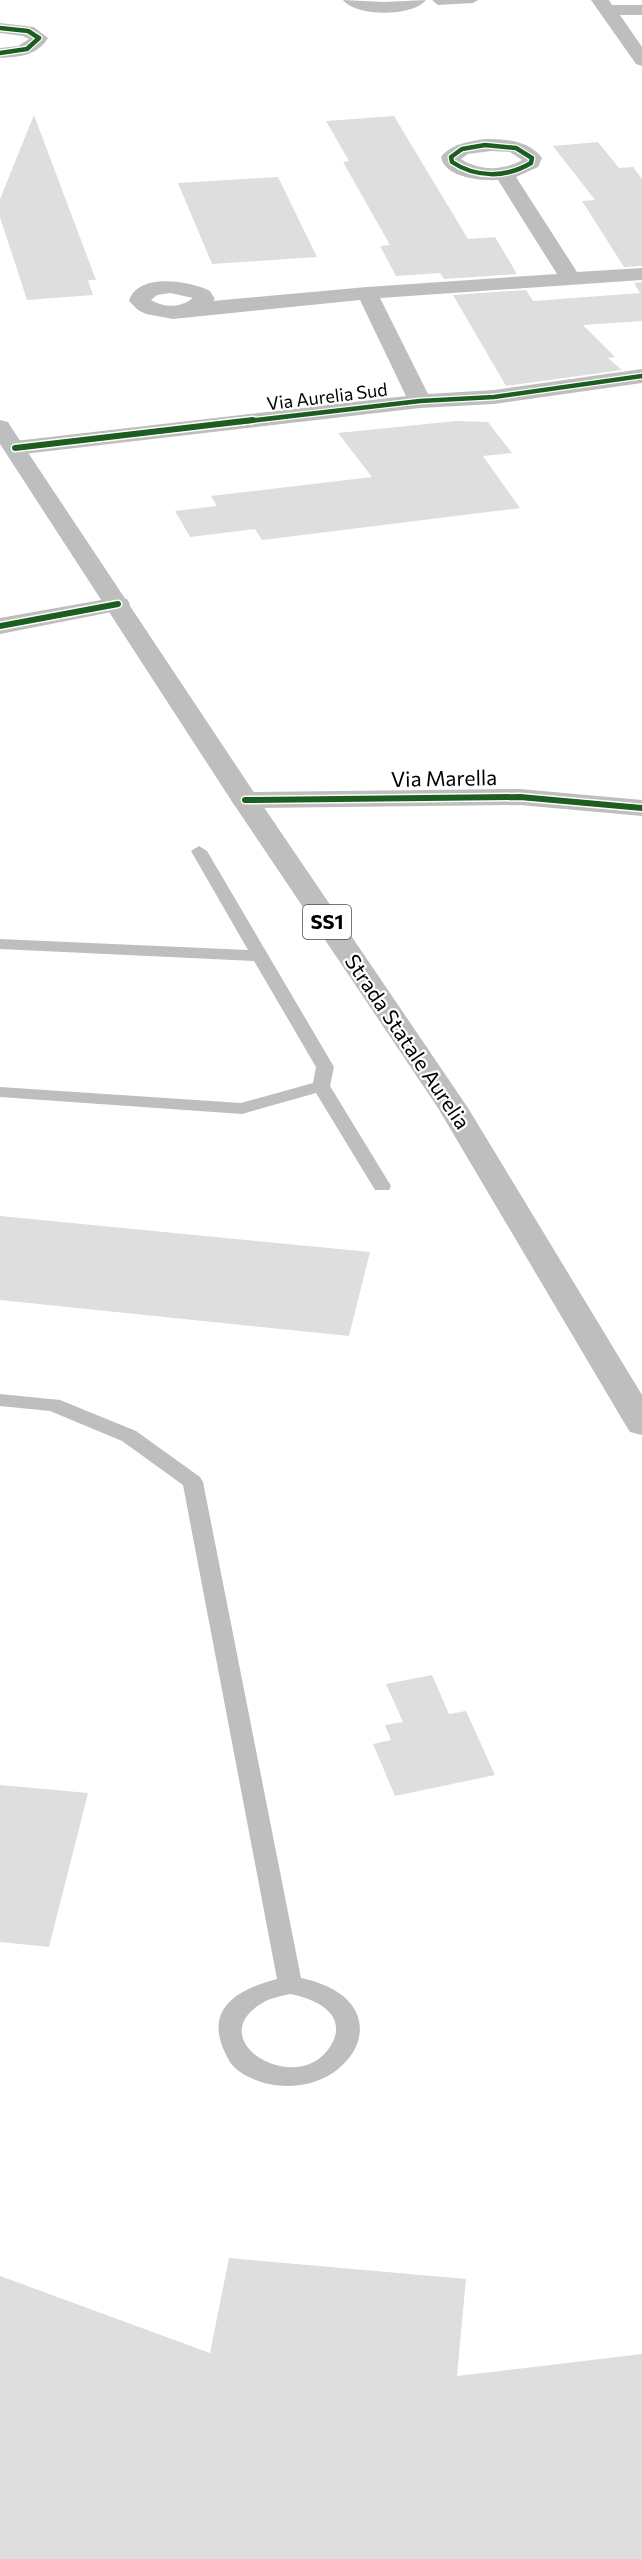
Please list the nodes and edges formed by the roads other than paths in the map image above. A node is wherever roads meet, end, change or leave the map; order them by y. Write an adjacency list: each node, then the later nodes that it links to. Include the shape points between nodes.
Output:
1 (352, 0): 2 (street, via 388,7)
2 (417, 0)
3 (436, 0): 4 (lane)
4 (472, 0)
5 (603, 5): 6 (street); 9 (street)
6 (642, 10)
7 (0, 28): 8 (street, via 28,31 39,38 24,49)
8 (0, 53)
9 (642, 60)
10 (504, 173): 12 (street)
11 (642, 274): 12 (street)
12 (571, 279): 13 (street)
13 (367, 293): 14 (street); 16 (street)
14 (189, 310)
15 (642, 376): 16 (street, Via Aurelia Sud, via 494,397)
16 (420, 401): 17 (street, Via Aurelia Sud)
17 (8, 438): 18 (street, Strada Statale Aurelia / SS1)
18 (118, 604): 19 (street); 20 (street, Strada Statale Aurelia / SS1)
19 (0, 626)
20 (245, 800): 21 (street, Via Marella, via 520,796); 29 (street, Strada Statale Aurelia / SS1, via 453,1108)
21 (642, 808)
22 (199, 851): 24 (lane)
23 (0, 944): 24 (lane)
24 (260, 956): 25 (lane, via 325,1067)
25 (321, 1086): 26 (lane, via 242,1109); 27 (lane)
26 (0, 1092)
27 (382, 1186)
28 (0, 1400): 30 (lane, via 53,1406 129,1436 193,1482)
29 (642, 1424)
30 (290, 1985): 30 (lane, via 270,1987 238,2005 228,2035 245,2063 282,2077 301,2076 334,2061 349,2033 339,2004 309,1987)

